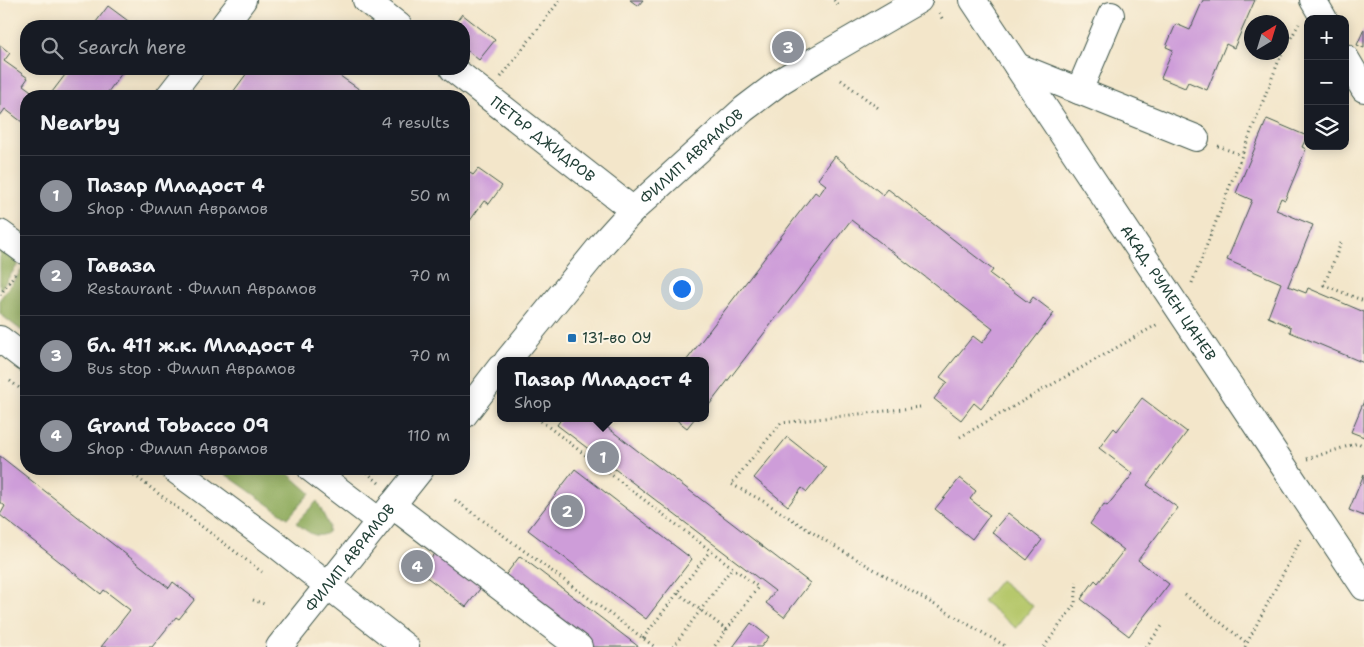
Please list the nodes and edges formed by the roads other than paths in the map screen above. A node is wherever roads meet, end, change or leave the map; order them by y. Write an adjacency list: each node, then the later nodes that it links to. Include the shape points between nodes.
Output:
1 (243, 0): 6 (street)
2 (366, 0): 7 (street)
3 (919, 0): 16 (street, ФИЛИП АВРАМОВ, via 781,81 688,158)
4 (973, 0): 9 (street, АКАД. РУМЕН ЦАНЕВ)
5 (1111, 15): 14 (street)
6 (228, 20)
7 (391, 20)
8 (1347, 60): 12 (street)
9 (1017, 66): 14 (street); 29 (street, АКАД. РУМЕН ЦАНЕВ)
10 (185, 75): 13 (street)
11 (461, 75): 16 (street, ПЕТЪР ДЖИДРОВ)
12 (1364, 89)
13 (174, 90)
14 (1079, 91): 15 (street)
15 (1196, 138)
16 (633, 210): 21 (street, ФИЛИП АВРАМОВ)
17 (0, 233): 18 (street)
18 (20, 261)
19 (0, 339): 20 (street)
20 (20, 354)
21 (509, 357)
22 (497, 372): 23 (street)
23 (470, 407)
24 (182, 475): 28 (street)
25 (321, 475): 27 (street)
26 (416, 475): 27 (street, ФИЛИП АВРАМОВ)
27 (386, 513): 28 (street, ФИЛИП АВРАМОВ); 32 (street)
28 (328, 586): 30 (street, ФИЛИП АВРАМОВ); 31 (street)
29 (1364, 586)
30 (279, 647)
31 (406, 647)
32 (579, 647)

